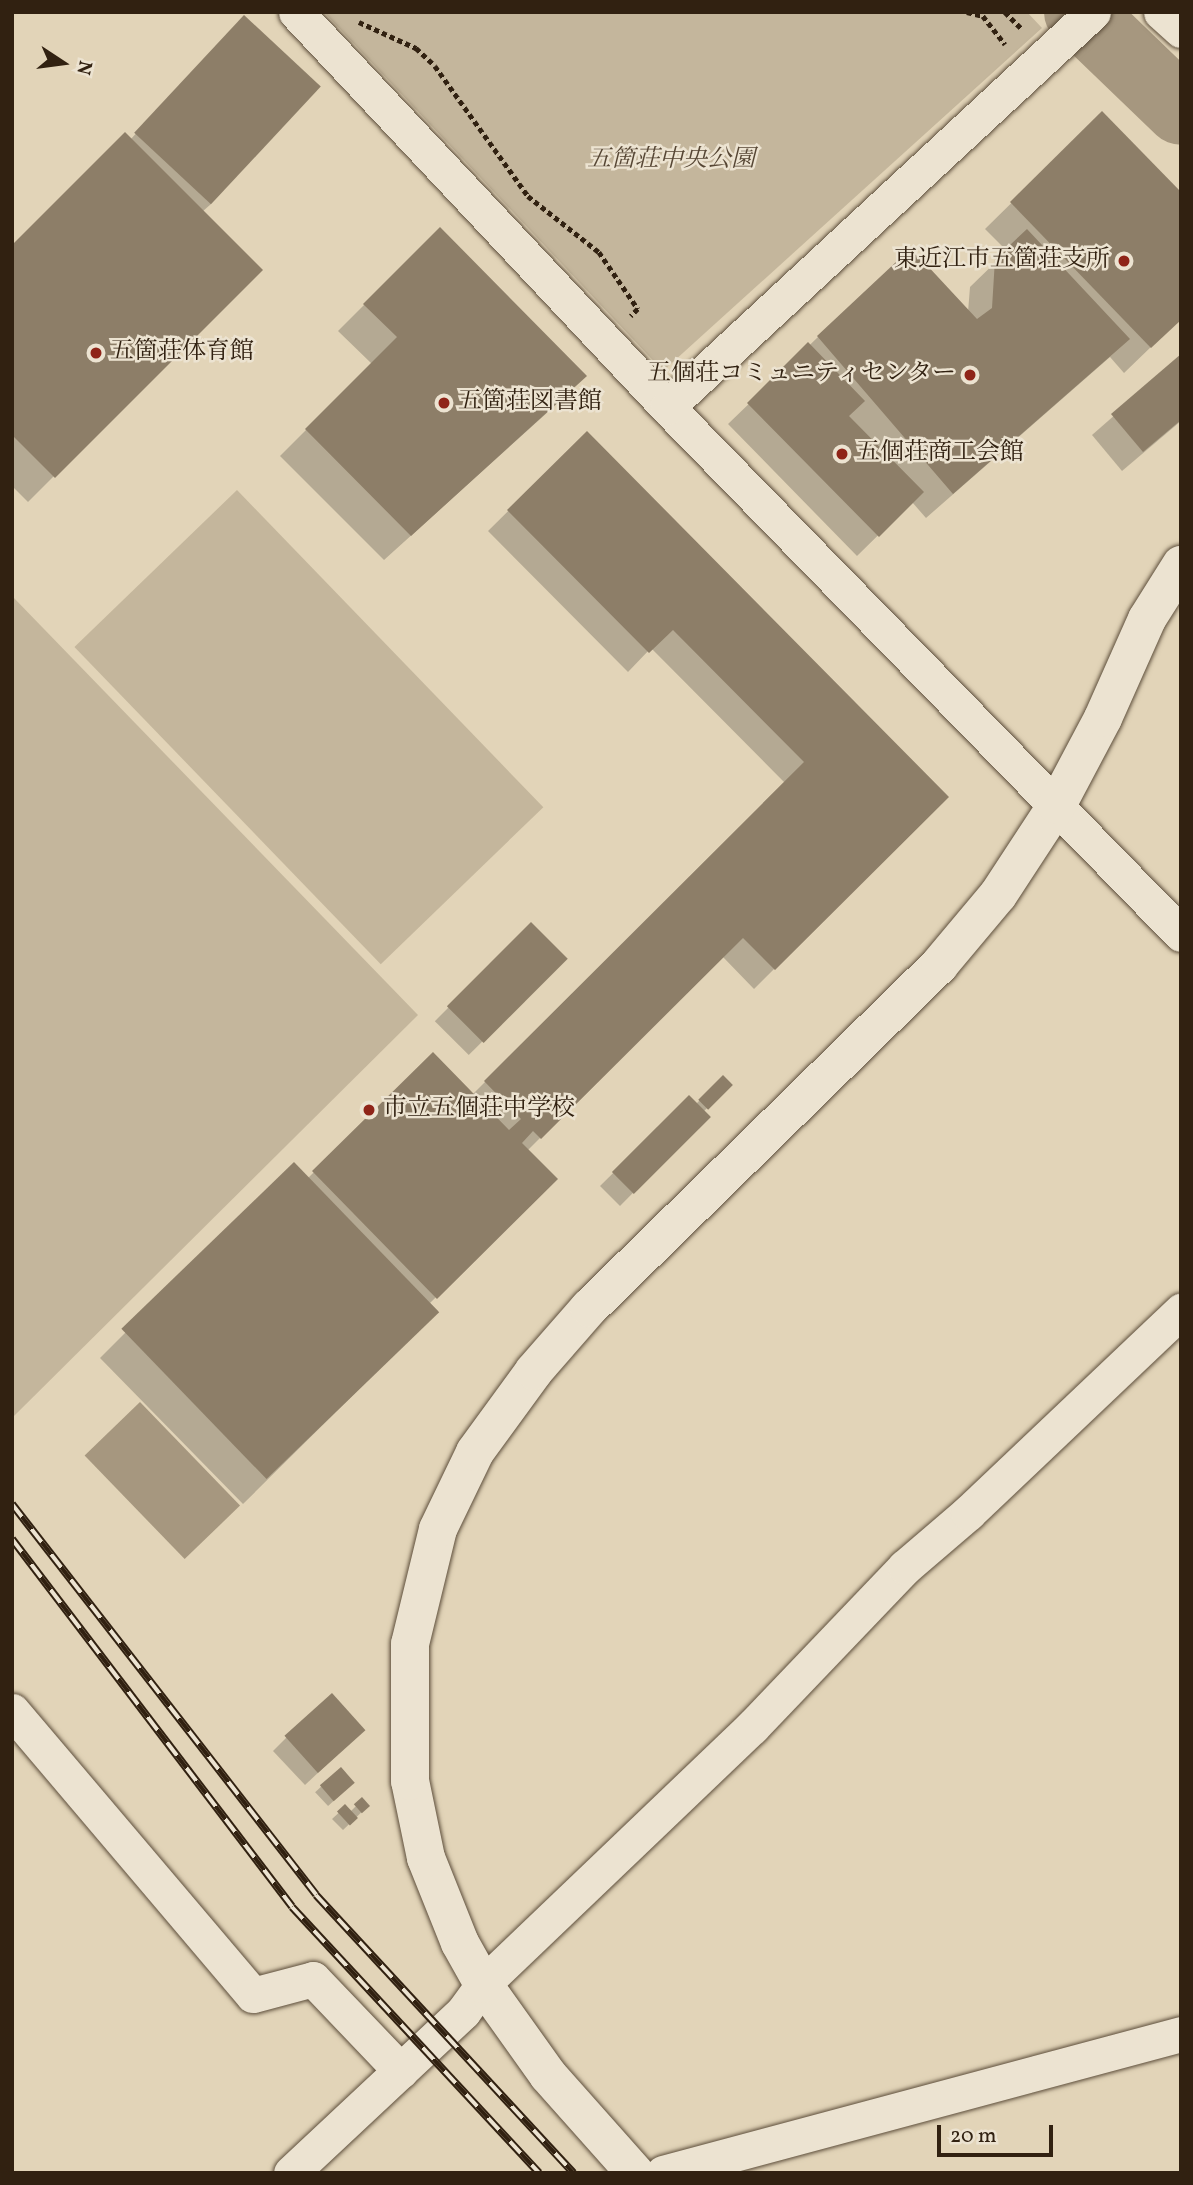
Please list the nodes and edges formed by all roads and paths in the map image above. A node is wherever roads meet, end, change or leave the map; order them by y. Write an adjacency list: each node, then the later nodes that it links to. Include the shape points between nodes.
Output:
1 (296, 12): 8 (street)
2 (967, 12): 7 (path, via 983,16)
3 (1093, 12): 7 (street)
4 (1161, 12): 6 (street)
5 (354, 18): 8 (path, via 416,48 435,66 528,196 599,251 638,309)
6 (1181, 30)
7 (1028, 74): 9 (street)
8 (605, 341): 9 (street)
9 (667, 408): 11 (street)
10 (1181, 565): 11 (street, via 1147,619 1103,718)
11 (1057, 805): 12 (street); 15 (street, via 998,895 940,964 589,1308 526,1381 475,1452 438,1529 410,1644 410,1781 426,1858 460,1943)
12 (1181, 934)
13 (1181, 1311): 15 (street, via 905,1567 752,1727)
14 (12, 1711): 17 (street, via 253,1995 313,1979)
15 (484, 1984): 17 (street, via 463,2012); 19 (street, via 548,2075)
16 (1181, 2034): 20 (street)
17 (401, 2071): 18 (street)
18 (291, 2173)
19 (635, 2173)
20 (663, 2173)

